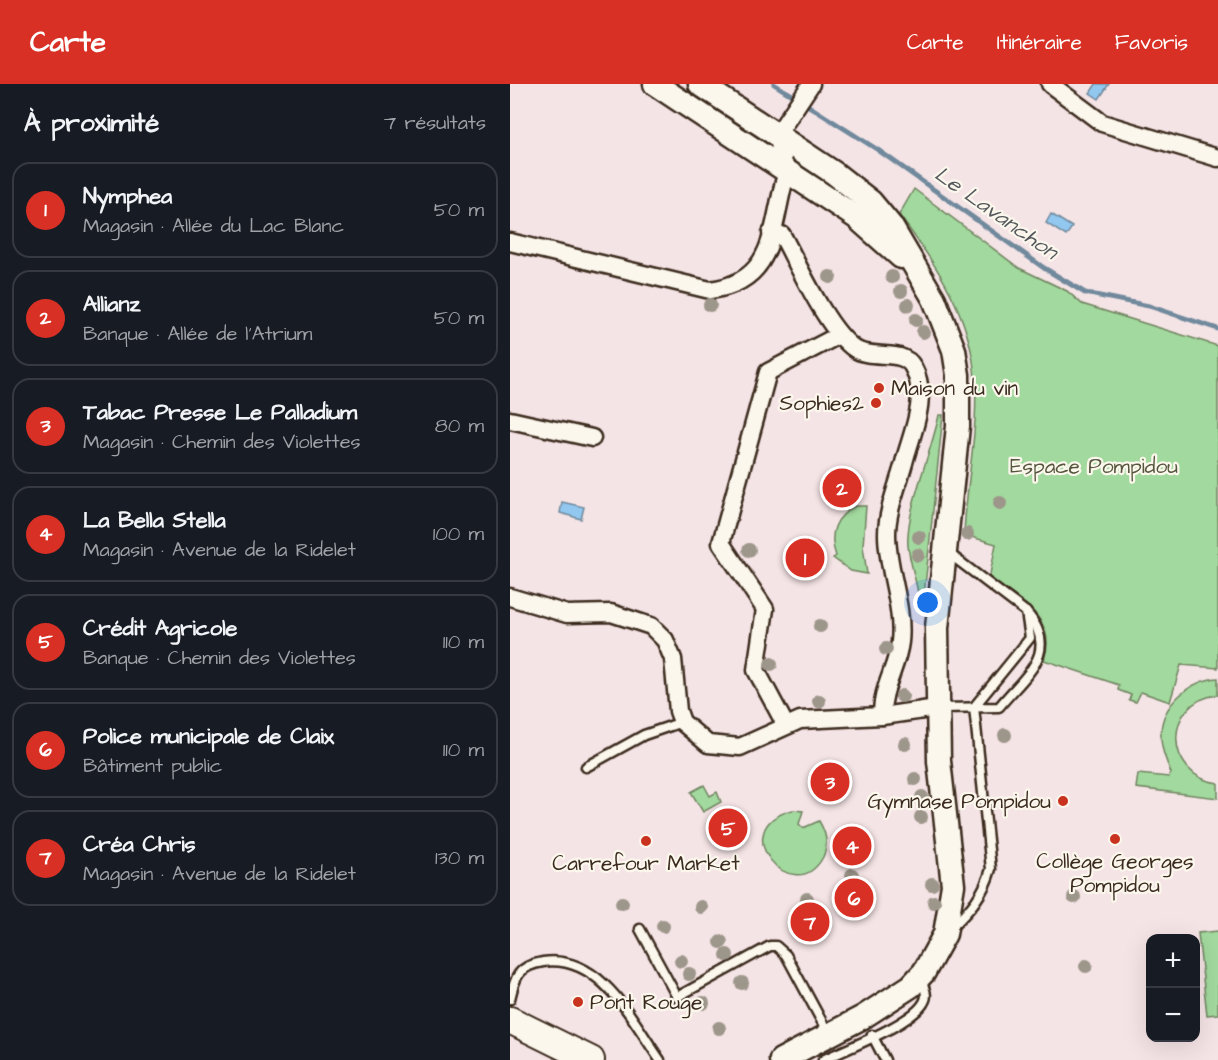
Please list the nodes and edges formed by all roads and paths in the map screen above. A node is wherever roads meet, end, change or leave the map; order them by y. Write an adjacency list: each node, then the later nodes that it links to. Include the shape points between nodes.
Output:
1 (655, 84): 6 (main road)
2 (700, 84): 5 (main road)
3 (811, 84): 5 (street)
4 (1050, 84): 7 (street, via 1102,123)
5 (777, 135): 6 (main road, via 764,142); 8 (street); 11 (main road, via 871,202)
6 (745, 142): 8 (main road)
7 (1218, 158)
8 (785, 168): 9 (street); 11 (main road, via 856,217)
9 (771, 233): 10 (street, via 765,256 749,278 732,287 710,290); 12 (street, via 782,235)
10 (510, 242)
11 (921, 275): 15 (main road, via 944,322 958,375 958,426)
12 (839, 335): 20 (street, via 857,351 904,358 912,363 920,394 886,533 900,617 900,642 885,686); 22 (street, via 768,372 721,543 765,609 756,670)
13 (510, 420): 14 (street)
14 (592, 438)
15 (944, 550): 17 (lane); 19 (main road, via 937,628)
16 (510, 597): 21 (street, via 567,614 611,613 651,626 665,640 673,659)
17 (1026, 612): 18 (lane, via 1030,638); 18 (lane, via 1040,632 1041,654 999,707)
18 (974, 707): 19 (lane); 25 (lane, via 991,869 973,906)
19 (937, 708): 20 (street); 25 (main road, via 953,885)
20 (882, 716): 22 (street)
21 (682, 722): 22 (street, via 708,744 726,748 740,747); 23 (lane, via 644,735)
22 (785, 724)
23 (586, 767)
24 (640, 929): 29 (lane, via 677,997 776,946 786,955)
25 (945, 934): 26 (main road)
26 (920, 978): 29 (main road, via 884,1005); 30 (lane, via 926,1000 916,1014)
27 (510, 999): 33 (lane, via 515,976 531,964 556,960 579,966 601,980)
28 (510, 1020): 32 (main road)
29 (829, 1034): 31 (main road)
30 (872, 1035): 34 (lane); 35 (lane)
31 (794, 1057)
32 (591, 1060)
33 (660, 1060)
34 (823, 1060)
35 (885, 1060)

